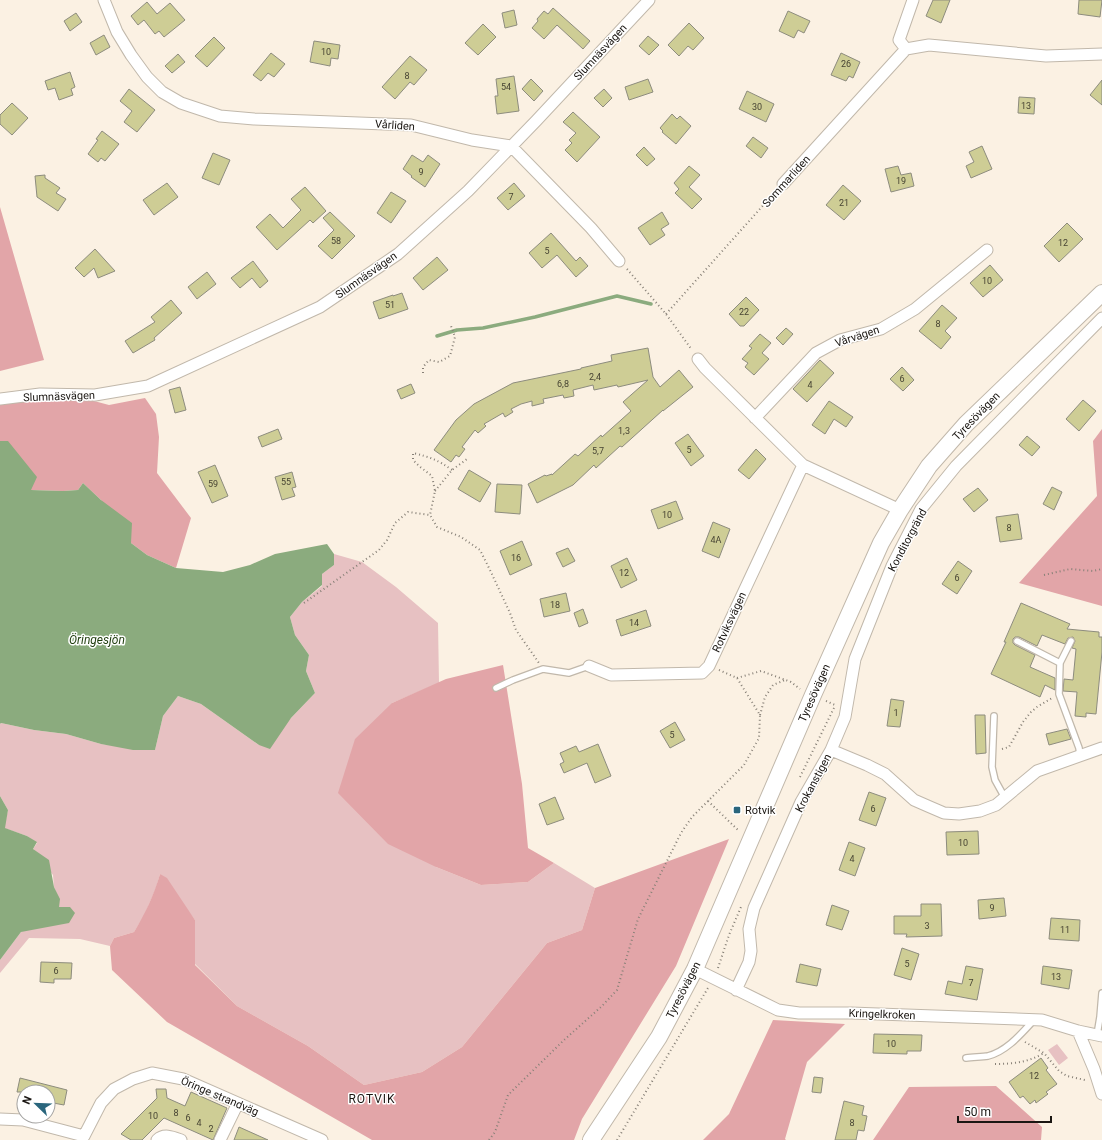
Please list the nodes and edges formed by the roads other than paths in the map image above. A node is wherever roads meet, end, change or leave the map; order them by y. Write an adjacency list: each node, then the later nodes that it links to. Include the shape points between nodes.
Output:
1 (104, 0): 6 (street, Vårliden, via 117,32 147,78 162,92 181,103 220,116 411,125 472,140)
2 (649, 0): 6 (street, Slumnäsvägen)
3 (913, 0): 4 (street, via 899,40)
4 (906, 49): 5 (street, via 929,45 1046,56); 7 (street, Sommarliden)
5 (1102, 54)
6 (512, 146): 9 (street); 13 (street, Slumnäsvägen, via 468,191 398,254 320,307 148,386 95,395 40,394)
7 (783, 184)
8 (987, 250): 14 (street, Vårvägen, via 915,309 881,329 840,340 816,353)
9 (619, 261)
10 (1102, 293): 16 (main road, Tyresövägen, via 966,424 929,466)
11 (1102, 318): 24 (street, Konditorgränd, via 956,466 921,509 892,566 855,659 845,717)
12 (698, 359): 14 (street)
13 (0, 399)
14 (755, 418): 15 (street)
15 (803, 465): 16 (street); 20 (street, Rotviksvägen, via 709,666 702,673 611,675)
16 (900, 510): 27 (main road, Tyresövägen, via 881,543 812,695)
17 (1017, 641): 19 (lane)
18 (1071, 642): 19 (lane)
19 (1060, 663): 25 (lane, via 1059,694)
20 (589, 666): 21 (lane, via 568,673 542,669)
21 (496, 688)
22 (994, 716): 26 (lane, via 992,766 995,780)
23 (1102, 748): 25 (street, Krokanstigen)
24 (831, 750): 26 (street, Krokanstigen, via 884,774 914,800 944,812 960,814 980,811 996,805); 28 (street, Krokanstigen, via 801,802 754,908 749,929 749,962)
25 (1080, 756): 26 (street, Krokanstigen, via 1038,771)
26 (1005, 798)
27 (695, 970): 28 (street, Kringelkroken); 43 (main road, Tyresövägen, via 659,1037)
28 (736, 990): 31 (street, Kringelkroken, via 778,1010 799,1013)
29 (1102, 993): 30 (lane)
30 (1101, 1017): 33 (lane)
31 (1034, 1020): 32 (street, Kringelkroken); 34 (lane, via 1000,1051 987,1056)
32 (1078, 1031): 33 (street, Kringelkroken); 35 (street)
33 (1100, 1035)
34 (966, 1058)
35 (1102, 1094)
36 (238, 1103): 38 (street, Öringe strandväg, via 183,1079 152,1073 114,1089 100,1103); 41 (street); 42 (street, Öringe strandväg)
37 (0, 1119): 38 (street, Öringe strandväg, via 23,1120)
38 (83, 1138)
39 (157, 1140): 40 (street, via 168,1136)
40 (181, 1140)
41 (220, 1140)
42 (322, 1140)
43 (591, 1140)

